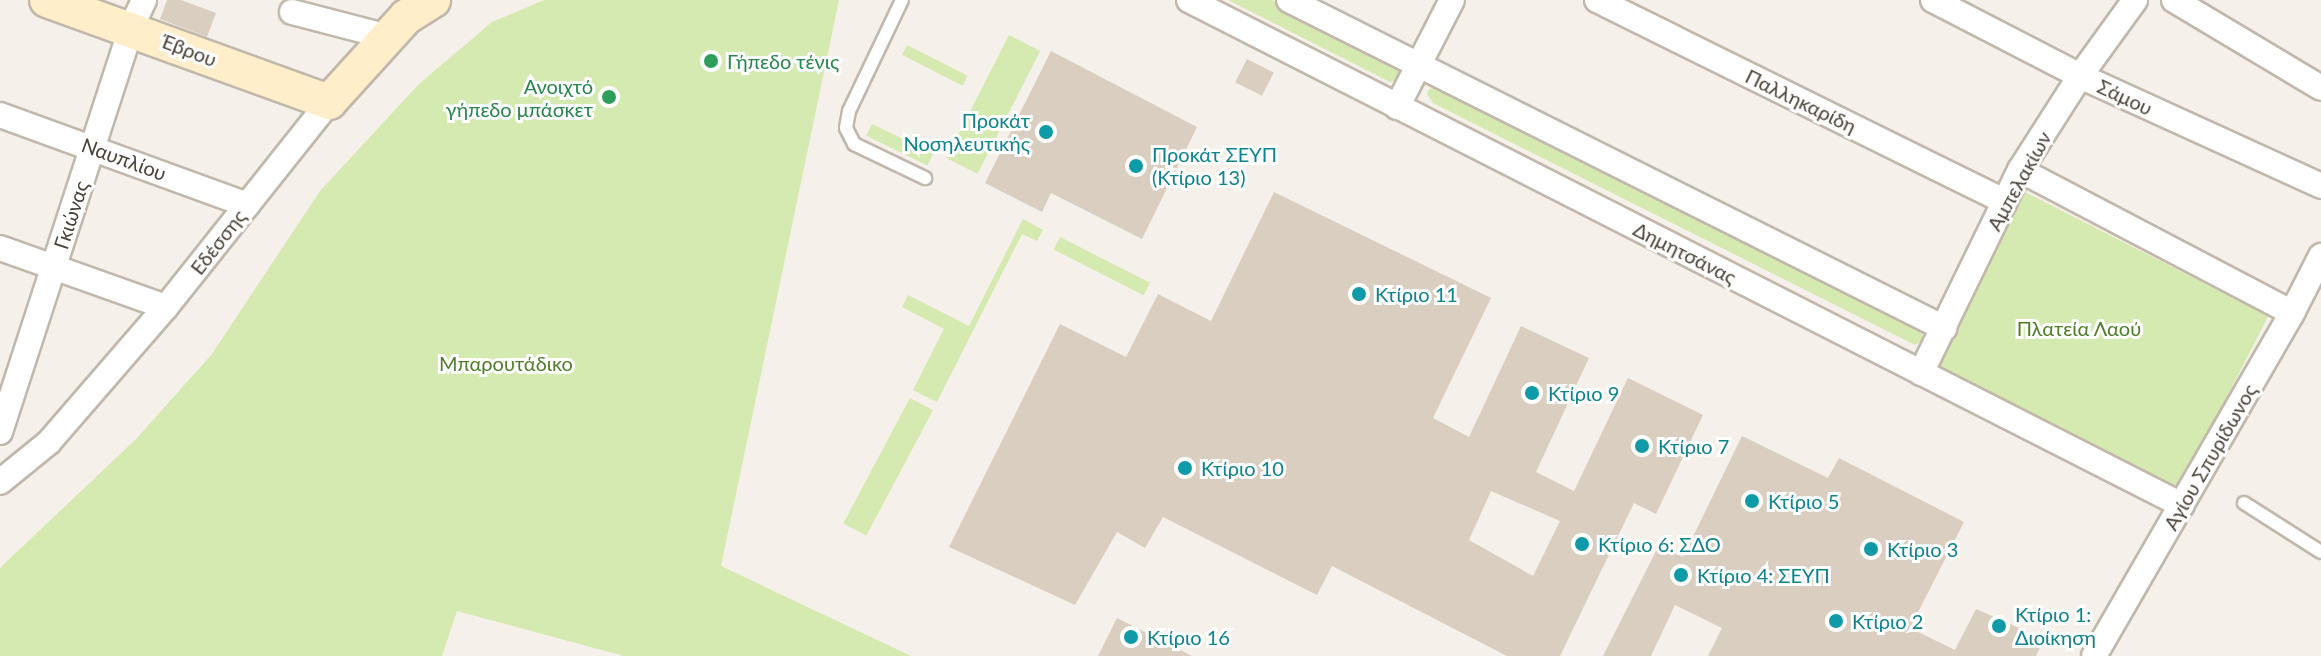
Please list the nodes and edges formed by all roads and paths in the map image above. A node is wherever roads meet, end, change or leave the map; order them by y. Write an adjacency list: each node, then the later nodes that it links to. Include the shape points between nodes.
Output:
1 (47, 0): 12 (street, Έβρου)
2 (902, 0): 22 (lane, via 849,111 846,128 854,144)
3 (1189, 0): 18 (street, Δημητσάνας)
4 (1289, 0): 14 (street)
5 (1452, 0): 14 (street)
6 (1597, 0): 24 (street, Παλληκαρίδη)
7 (1933, 0): 15 (street, Σάμου)
8 (2135, 0): 15 (street, Αμπελακίων)
9 (2174, 0): 10 (street)
10 (2213, 10): 16 (street)
11 (292, 12): 13 (street)
12 (138, 14): 17 (street, Έβρου); 20 (street, Γκιώνας)
13 (409, 14): 17 (street, Εδέσσης)
14 (1419, 67): 18 (street); 31 (street)
15 (2080, 76): 21 (street, Αμπελακίων); 23 (street, Σάμου)
16 (2321, 88)
17 (329, 102): 25 (street, Εδέσσης)
18 (1397, 107): 32 (street, Δημητσάνας)
19 (0, 115): 20 (street, Ναυπλίου)
20 (92, 146): 25 (street, Ναυπλίου); 28 (street, Γκιώνας)
21 (2020, 170): 24 (street, Αμπελακίων); 30 (street)
22 (925, 178)
23 (2321, 186)
24 (2005, 202): 31 (street, Αμπελακίων)
25 (247, 205): 29 (street, Εδέσσης)
26 (0, 248): 28 (street)
27 (2321, 256): 30 (street, Αγίου Σπυρίδωνος)
28 (54, 267): 29 (street); 33 (street, Γκιώνας)
29 (166, 307): 35 (street, Εδέσσης, via 49,442)
30 (2292, 313): 37 (street, Αγίου Σπυρίδωνος)
31 (1944, 328): 32 (street, Αμπελακίων)
32 (1921, 373): 37 (street, Δημητσάνας)
33 (8, 381): 34 (street, Γκιώνας)
34 (0, 432)
35 (0, 482)
36 (2244, 503): 38 (lane)
37 (2182, 505): 39 (street, Αγίου Σπυρίδωνος)
38 (2321, 552)
39 (2094, 656)

